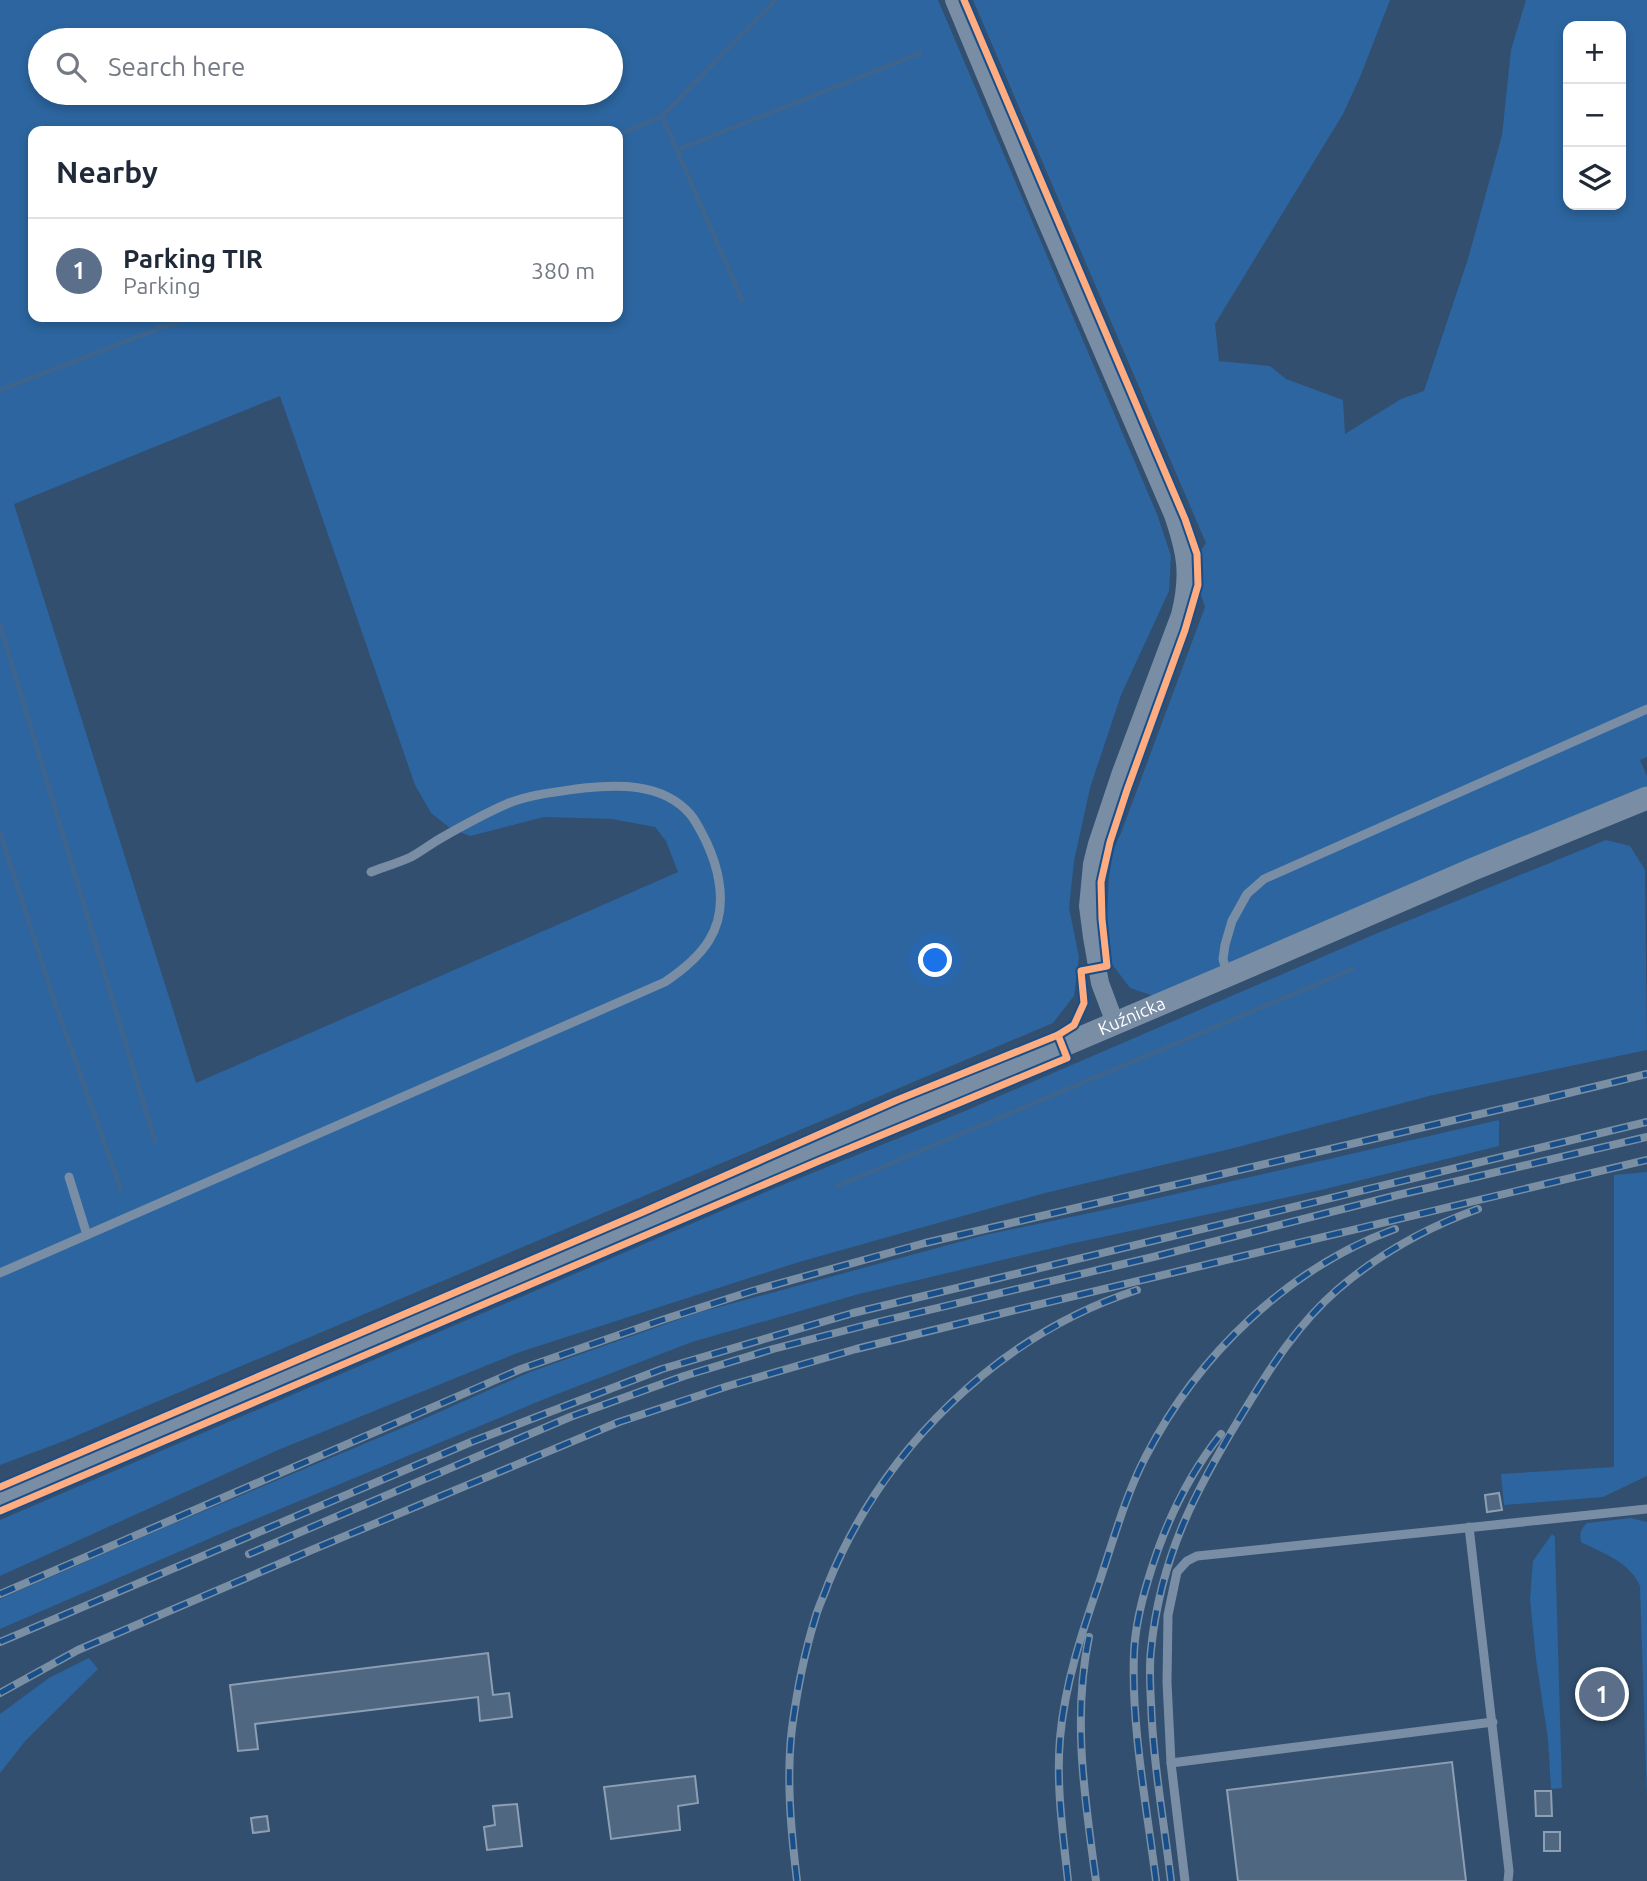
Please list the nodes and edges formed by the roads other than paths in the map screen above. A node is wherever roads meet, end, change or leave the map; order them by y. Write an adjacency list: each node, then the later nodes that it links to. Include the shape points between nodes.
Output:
1 (954, 0): 6 (street, via 1184,549 1185,596 1180,615 1092,864 1088,906 1093,947)
2 (1647, 709): 5 (lane, via 1264,879 1247,894 1232,921 1223,959)
3 (1647, 799): 5 (street, Kuźnicka)
4 (371, 872): 8 (lane, via 512,802 594,786 635,786 676,800 698,825 719,882 720,908 715,932 703,951 665,982)
5 (1227, 976): 6 (street, Kuźnicka)
6 (1115, 1023): 10 (street, Kuźnicka)
7 (69, 1177): 8 (lane)
8 (87, 1235): 9 (lane)
9 (0, 1273)
10 (0, 1498)
11 (1647, 1509): 12 (lane)
12 (1469, 1527): 13 (lane); 14 (lane, via 1197,1556 1187,1561 1177,1572 1168,1615)
13 (1493, 1722): 14 (lane); 16 (lane)
14 (1171, 1763): 15 (lane)
15 (1185, 1881)
16 (1508, 1881)

